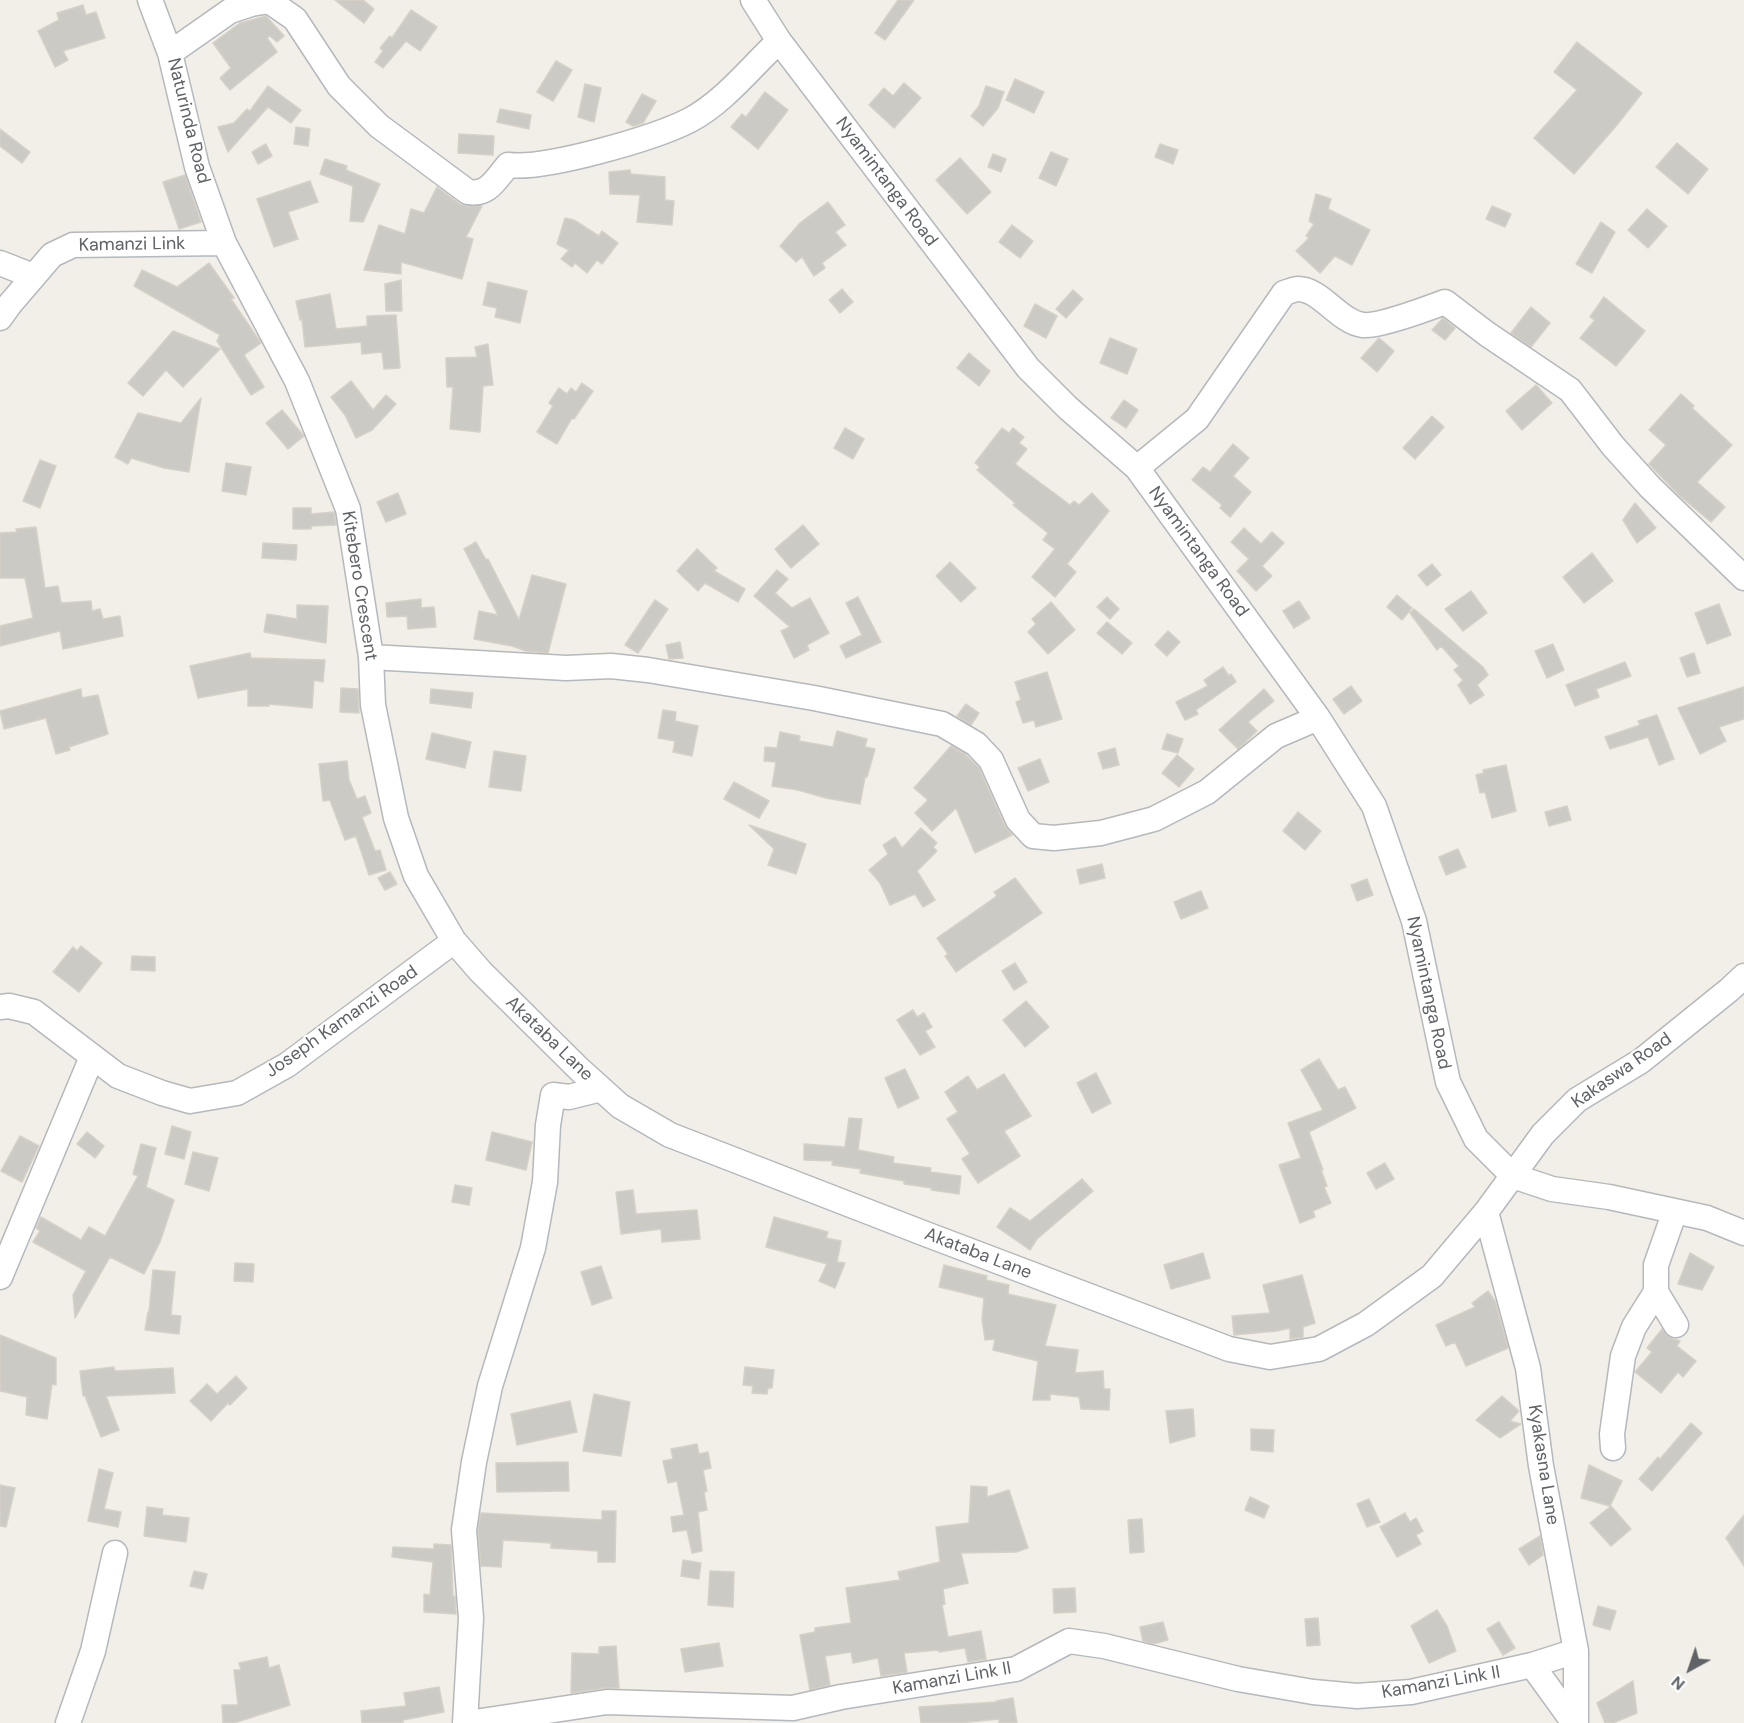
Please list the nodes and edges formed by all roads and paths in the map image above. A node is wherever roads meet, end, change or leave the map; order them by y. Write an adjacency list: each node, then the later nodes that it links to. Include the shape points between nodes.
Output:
1 (150, 0): 4 (street, Naturinda Road)
2 (753, 0): 3 (street, Nyamintanga Road)
3 (779, 41): 4 (street, via 722,97 690,120 580,155 508,165 478,194 468,192 379,126 339,86 296,19 269,1 230,11); 9 (street, Nyamintanga Road, via 1028,368)
4 (170, 53): 5 (street, Naturinda Road, via 197,167)
5 (224, 243): 7 (street, Kamanzi Link, via 74,245 52,255); 11 (street, Kitebero Crescent, via 297,381 348,509)
6 (0, 263): 7 (street)
7 (33, 276): 8 (street, Kamanzi Link)
8 (0, 318)
9 (1137, 468): 10 (street, via 1197,419 1284,293 1298,289 1316,295 1347,319 1365,325 1445,302 1570,390 1650,487); 12 (street, Nyamintanga Road)
10 (1744, 578)
11 (371, 657): 12 (street, via 648,670 942,724 976,744 991,760 1018,820 1032,836 1054,838 1101,833 1154,819 1207,792 1276,736); 13 (street, Kitebero Crescent, via 373,705 396,819 416,876)
12 (1318, 718): 18 (street, Nyamintanga Road, via 1374,806 1414,921 1448,1082 1476,1139)
13 (454, 941): 16 (street, Joseph Kamanzi Road, via 286,1065 237,1092 190,1101 118,1076); 17 (street, Akataba Lane)
14 (1744, 976): 18 (street, Kakaswa Road, via 1641,1061 1577,1100 1543,1134)
15 (0, 1007): 16 (street, Joseph Kamanzi Road, via 34,1012)
16 (92, 1058): 22 (street)
17 (601, 1089): 20 (street, Akataba Lane, via 620,1106 670,1135 1218,1345 1270,1357 1319,1349 1366,1324 1432,1276); 30 (street, via 569,1097 553,1095 545,1182 533,1248 490,1386 464,1530 471,1618)
18 (1513, 1176): 19 (street, via 1552,1189); 20 (street, Akataba Lane)
19 (1675, 1211): 21 (street, via 1707,1218); 23 (street, via 1656,1265)
20 (1486, 1212): 27 (street, Kyakasna Lane, via 1528,1368 1541,1466)
21 (1744, 1233)
22 (0, 1277)
23 (1656, 1292): 24 (street); 25 (street, via 1634,1327 1623,1356)
24 (1676, 1324)
25 (1613, 1448)
26 (115, 1553): 29 (street, via 93,1651)
27 (1576, 1651): 28 (street, Kamanzi Link II); 31 (street, Kyakasna Lane)
28 (1532, 1665): 30 (street, Kamanzi Link II, via 1411,1692 1357,1696 1238,1679 1069,1641 1016,1669 793,1708 607,1702); 31 (street)
29 (68, 1723)
30 (466, 1723)
31 (1575, 1723)

